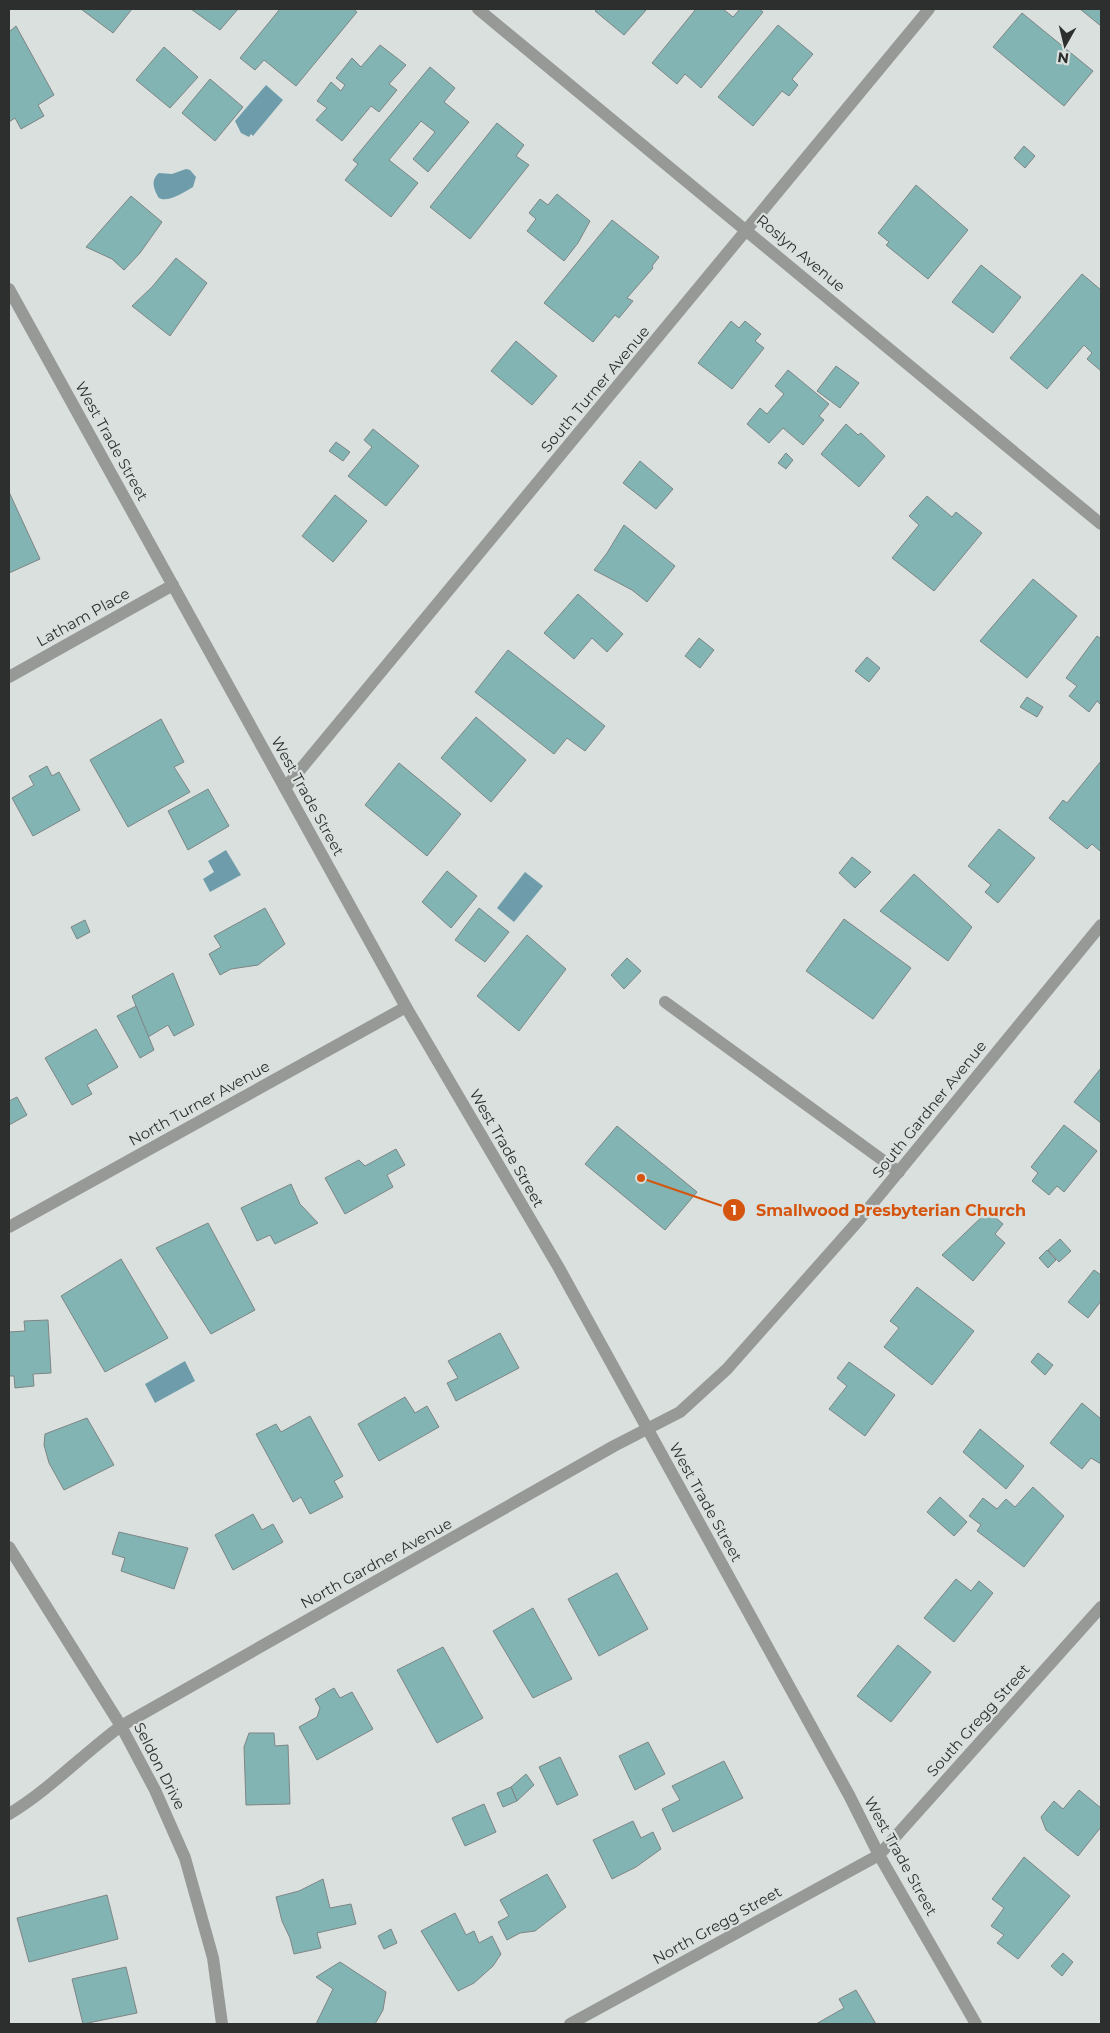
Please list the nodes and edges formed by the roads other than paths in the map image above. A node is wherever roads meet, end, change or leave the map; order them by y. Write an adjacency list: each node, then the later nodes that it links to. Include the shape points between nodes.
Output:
1 (478, 9): 3 (street, Roslyn Avenue)
2 (929, 9): 3 (street, South Turner Avenue)
3 (748, 230): 5 (street, Roslyn Avenue); 8 (street, South Turner Avenue)
4 (9, 289): 6 (street, West Trade Street)
5 (1101, 524)
6 (173, 585): 7 (street, Latham Place); 8 (street, West Trade Street)
7 (9, 677)
8 (284, 788): 11 (street, West Trade Street)
9 (1101, 926): 12 (street, South Gardner Avenue)
10 (665, 1002): 12 (street)
11 (406, 1007): 13 (street, North Turner Avenue); 14 (street, West Trade Street, via 559,1268)
12 (898, 1172): 14 (street, South Gardner Avenue, via 727,1369 680,1412)
13 (9, 1228)
14 (646, 1428): 17 (street, North Gardner Avenue); 19 (street, West Trade Street)
15 (9, 1547): 17 (street, Seldon Drive)
16 (1101, 1607): 19 (street, South Gregg Street)
17 (121, 1726): 18 (street, North Gardner Avenue, via 30,1801); 20 (street, Seldon Drive, via 156,1790 185,1858 213,1958)
18 (9, 1814)
19 (879, 1855): 21 (street, North Gregg Street); 22 (street, West Trade Street)
20 (222, 2024)
21 (570, 2024)
22 (976, 2024)

